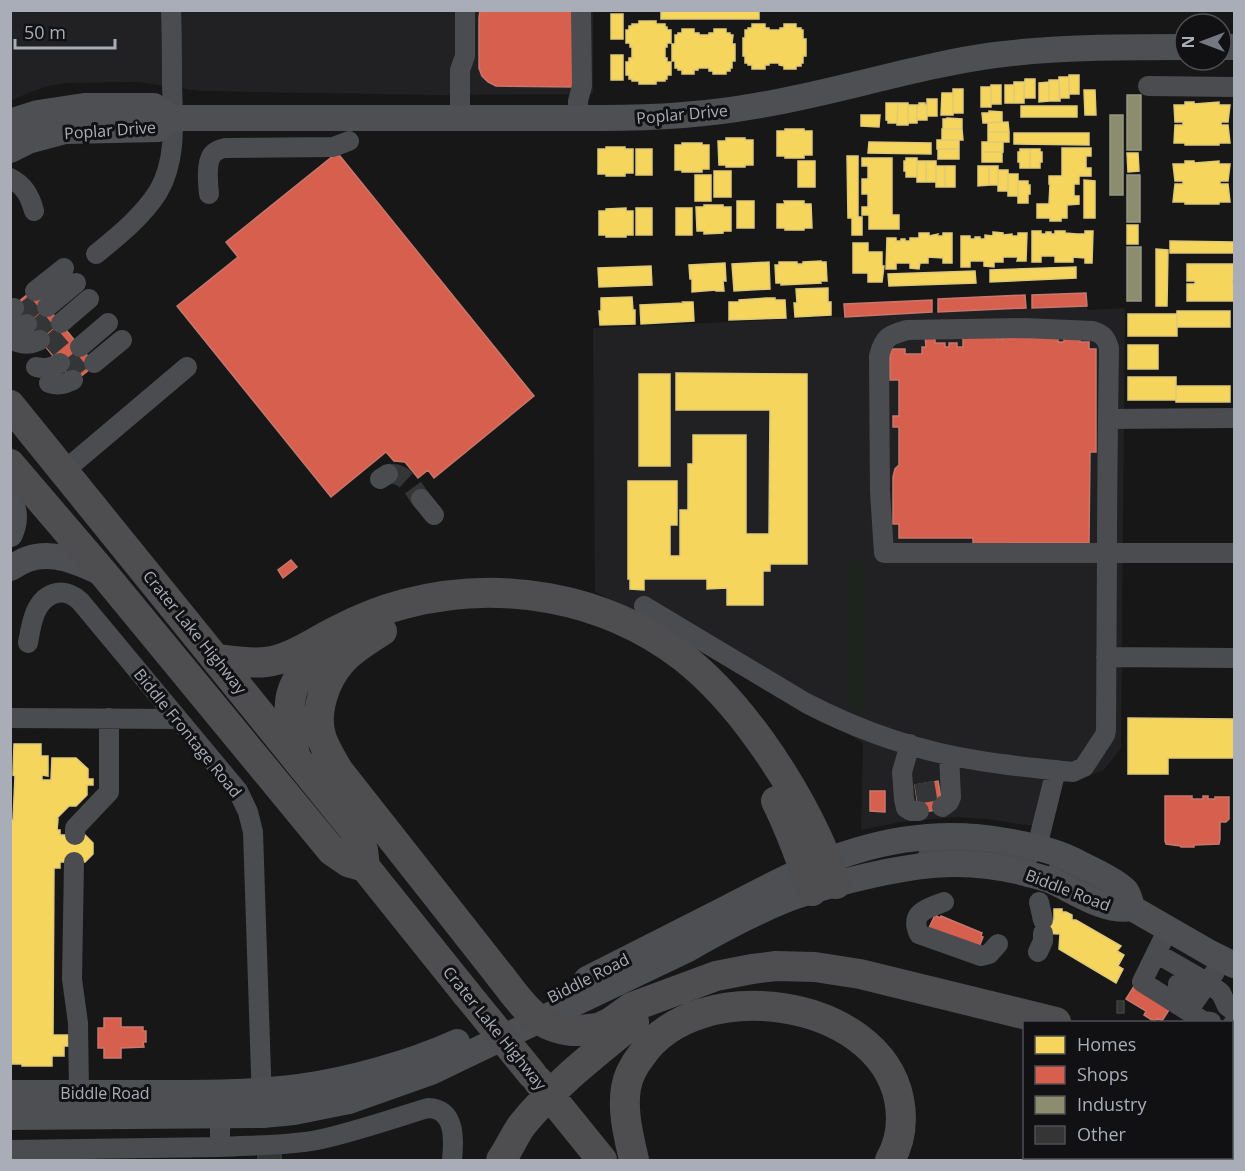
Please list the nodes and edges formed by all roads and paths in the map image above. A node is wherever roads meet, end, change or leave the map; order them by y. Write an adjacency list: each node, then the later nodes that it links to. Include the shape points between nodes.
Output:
1 (171, 10): 8 (lane)
2 (465, 10): 7 (lane)
3 (581, 10): 9 (lane, via 582,86)
4 (1173, 47): 9 (main road, Poplar Drive, via 1105,47 994,55 756,106 671,116)
5 (1148, 86): 6 (lane)
6 (1234, 87)
7 (460, 117): 8 (main road, Poplar Drive); 9 (main road, Poplar Drive)
8 (173, 118): 10 (main road, Poplar Drive, via 154,106 84,106 38,112); 12 (main road, Poplar Drive, via 159,129 65,131); 16 (lane, via 172,154 158,192)
9 (578, 118)
10 (10, 122)
11 (349, 141): 14 (lane, via 333,147 218,150 210,158)
12 (10, 150)
13 (10, 178): 15 (lane, via 23,187)
14 (209, 194)
15 (34, 211)
16 (96, 254)
17 (92, 304): 18 (lane); 18 (lane); 18 (lane); 18 (lane)
18 (64, 327)
19 (187, 367): 24 (lane)
20 (10, 405): 24 (highway, Crater Lake Highway)
21 (1234, 418): 22 (lane)
22 (1108, 419): 29 (lane); 29 (lane, via 1108,348 1101,333 1024,328 907,330 882,344 880,481 884,553)
23 (10, 464): 32 (highway, Crater Lake Highway)
24 (64, 471): 37 (highway, Crater Lake Highway)
25 (421, 499): 27 (lane)
26 (10, 500): 28 (main road, via 14,509)
27 (434, 515)
28 (10, 534)
29 (1107, 553): 30 (lane); 36 (lane)
30 (1234, 554)
31 (10, 568): 32 (main road, via 27,559 54,556)
32 (104, 574): 50 (highway, Crater Lake Highway, via 332,851)
33 (644, 606): 42 (lane, via 830,715)
34 (382, 631): 43 (highway, via 363,635 332,650 301,673 289,701); 51 (highway, via 449,613 518,612 585,627 644,653 686,683 738,740); 58 (highway, bridge, via 334,670 321,702 320,735 338,770 530,1014 551,1027 573,1031 598,1028 632,1007)
35 (28, 643): 41 (lane, Biddle Frontage Road, via 39,605 58,592 72,594)
36 (1106, 657): 38 (lane); 44 (lane, via 1105,735 1084,767 1073,772)
37 (217, 658): 43 (highway, Crater Lake Highway); 51 (highway, via 255,663 277,660 368,616 402,604 449,595 524,594 598,611 629,624 683,657 741,715 792,791 817,837)
38 (1234, 658)
39 (10, 718): 40 (lane)
40 (109, 718): 41 (lane); 46 (lane, via 109,792 75,828)
41 (178, 719): 67 (lane, Biddle Frontage Road, via 238,791 253,832)
42 (910, 744): 44 (lane, via 945,784 980,761); 45 (lane, via 902,772)
43 (295, 755): 50 (highway, Crater Lake Highway, via 354,830)
44 (1056, 770): 47 (lane)
45 (911, 796)
46 (75, 835)
47 (1037, 847): 49 (lane, via 1030,855 1018,857 970,850 936,851); 51 (main road, Biddle Road, via 964,836 903,839 851,851); 52 (main road, Biddle Road, via 1102,874)
48 (74, 862): 66 (lane, via 72,979 78,1023)
49 (923, 865): 51 (main road, Biddle Road); 52 (main road, Biddle Road, via 1002,867 1042,917 1109,908 1121,910)
50 (365, 867): 64 (highway, Crater Lake Highway, bridge)
51 (820, 876): 67 (main road, Biddle Road, via 453,1043 413,1059 310,1085)
52 (1126, 898): 54 (main road, Biddle Road)
53 (944, 902): 55 (lane, via 919,914 919,934 981,956)
54 (1168, 929): 56 (lane); 57 (main road, Biddle Road)
55 (998, 944)
56 (1153, 960): 59 (lane); 59 (lane, via 1173,981); 59 (lane, via 1142,982)
57 (1229, 963): 59 (lane)
58 (684, 988): 61 (highway, via 752,969 815,967 884,979); 64 (highway, via 651,1008 577,1069)
59 (1199, 995): 60 (lane, via 1221,993 1227,1006); 62 (lane); 63 (lane)
60 (1234, 1010)
61 (1048, 1021)
62 (1203, 1021)
63 (1215, 1021)
64 (540, 1085): 73 (highway); 74 (highway, Crater Lake Highway)
65 (10, 1093): 66 (main road, Biddle Road)
66 (79, 1093): 67 (main road, Biddle Road, via 193,1093)
67 (262, 1103): 68 (main road, Biddle Road)
68 (219, 1116): 69 (main road, Biddle Road); 70 (lane)
69 (10, 1117)
70 (220, 1147): 71 (lane); 72 (lane, via 315,1140 437,1108 447,1116 452,1128)
71 (10, 1150)
72 (452, 1161)
73 (501, 1161)
74 (602, 1161)
75 (634, 1161): 76 (highway, via 625,1107 626,1088 652,1041 694,1015 760,1005 785,1008 833,1023 866,1044 881,1061 897,1092 901,1110 898,1141)
76 (890, 1161)

